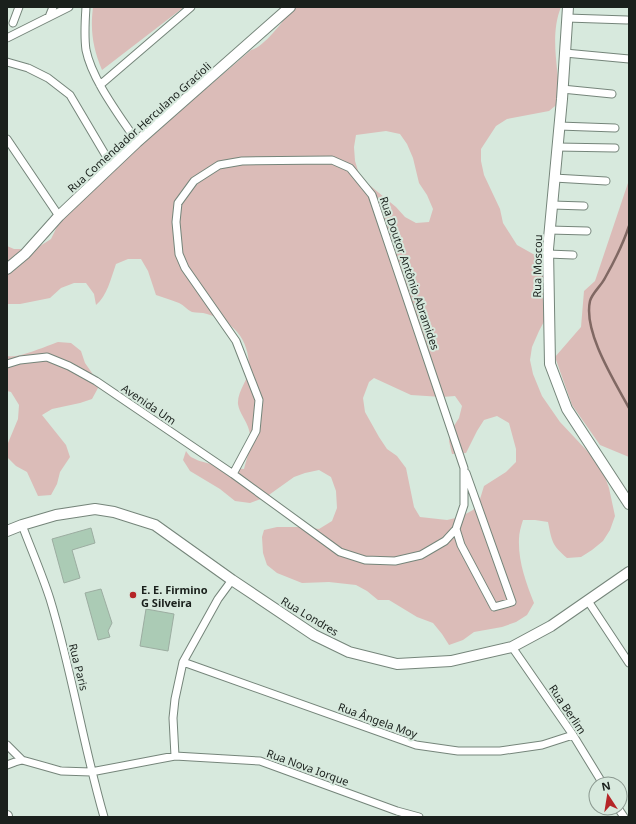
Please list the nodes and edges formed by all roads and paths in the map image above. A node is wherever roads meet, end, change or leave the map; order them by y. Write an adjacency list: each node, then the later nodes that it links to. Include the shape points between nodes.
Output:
1 (19, 7): 11 (street)
2 (53, 7): 8 (street)
3 (69, 7): 8 (street)
4 (86, 7): 16 (street, via 86,52)
5 (191, 7): 16 (street)
6 (290, 7): 22 (street, Rua Comendador Herculano Gracioli)
7 (568, 7): 9 (street, Rua Moscou)
8 (49, 17): 12 (street)
9 (568, 18): 10 (street); 13 (street, Rua Moscou)
10 (627, 20)
11 (12, 23)
12 (7, 38)
13 (565, 53): 14 (street); 17 (street, Rua Moscou)
14 (629, 59)
15 (7, 62): 25 (street, via 28,68 48,78 70,95)
16 (100, 85): 22 (street)
17 (562, 89): 18 (street); 19 (street, Rua Moscou)
18 (612, 94)
19 (559, 126): 20 (street); 23 (street, Rua Moscou)
20 (615, 128)
21 (7, 139): 30 (street)
22 (137, 142): 25 (street, Rua Comendador Herculano Gracioli)
23 (557, 147): 24 (street); 26 (street, Rua Moscou)
24 (615, 148)
25 (112, 166): 30 (street, Rua Comendador Herculano Gracioli)
26 (554, 178): 27 (street); 28 (street, Rua Moscou)
27 (606, 180)
28 (552, 206): 29 (street); 31 (street, Rua Moscou)
29 (584, 206)
30 (59, 216): 35 (street, Rua Comendador Herculano Gracioli, via 25,254)
31 (549, 230): 32 (street); 33 (street, Rua Moscou)
32 (587, 231)
33 (548, 254): 34 (street); 40 (street, Rua Moscou, via 550,364 567,409)
34 (573, 255)
35 (7, 269)
36 (7, 364): 38 (street, Avenida Um, via 20,360 47,358 69,366 96,381)
37 (464, 468): 38 (street, Rua Doutor Antônio Abramides, via 372,195 350,168 332,160 242,161 218,165 194,180 178,203 176,222 179,254 185,268 236,341 259,400 256,431); 42 (street, Rua Doutor Antônio Abramides, via 464,505); 42 (street, Rua Doutor Antônio Abramides, via 512,602 494,607 461,545)
38 (233, 474): 39 (street, Avenida Um)
39 (268, 500): 42 (street, Rua Doutor Antônio Abramides, via 340,552 365,560 395,561 421,555 445,541)
40 (629, 504)
41 (22, 525): 43 (street, Rua Londres); 45 (street, Rua Londres, via 56,515 95,509 114,512 155,525); 55 (street, Rua Paris, via 55,618)
42 (456, 529)
43 (7, 531)
44 (629, 572): 46 (street, Rua Londres)
45 (232, 580): 47 (street, Rua Londres, via 314,635 349,652 397,664 452,661); 48 (street, via 218,598)
46 (588, 601): 47 (street, Rua Londres, via 551,626); 49 (street)
47 (512, 647): 50 (street, Rua Berlim)
48 (183, 662): 50 (street, Rua Ângela Moy, via 416,745 458,751 500,751 542,745); 52 (street, via 174,699)
49 (629, 663)
50 (573, 735): 56 (street, Rua Berlim)
51 (7, 745): 53 (street, Rua Nova Iorque)
52 (175, 756): 55 (street, Rua Nova Iorque); 57 (street, Rua Nova Iorque, via 260,761)
53 (22, 760): 54 (street); 55 (street, Rua Nova Iorque, via 61,771)
54 (7, 765)
55 (91, 772): 58 (street, Rua Paris)
56 (598, 776)
57 (402, 815): 59 (street, Rua Nova Iorque)
58 (104, 817)
59 (419, 817)

